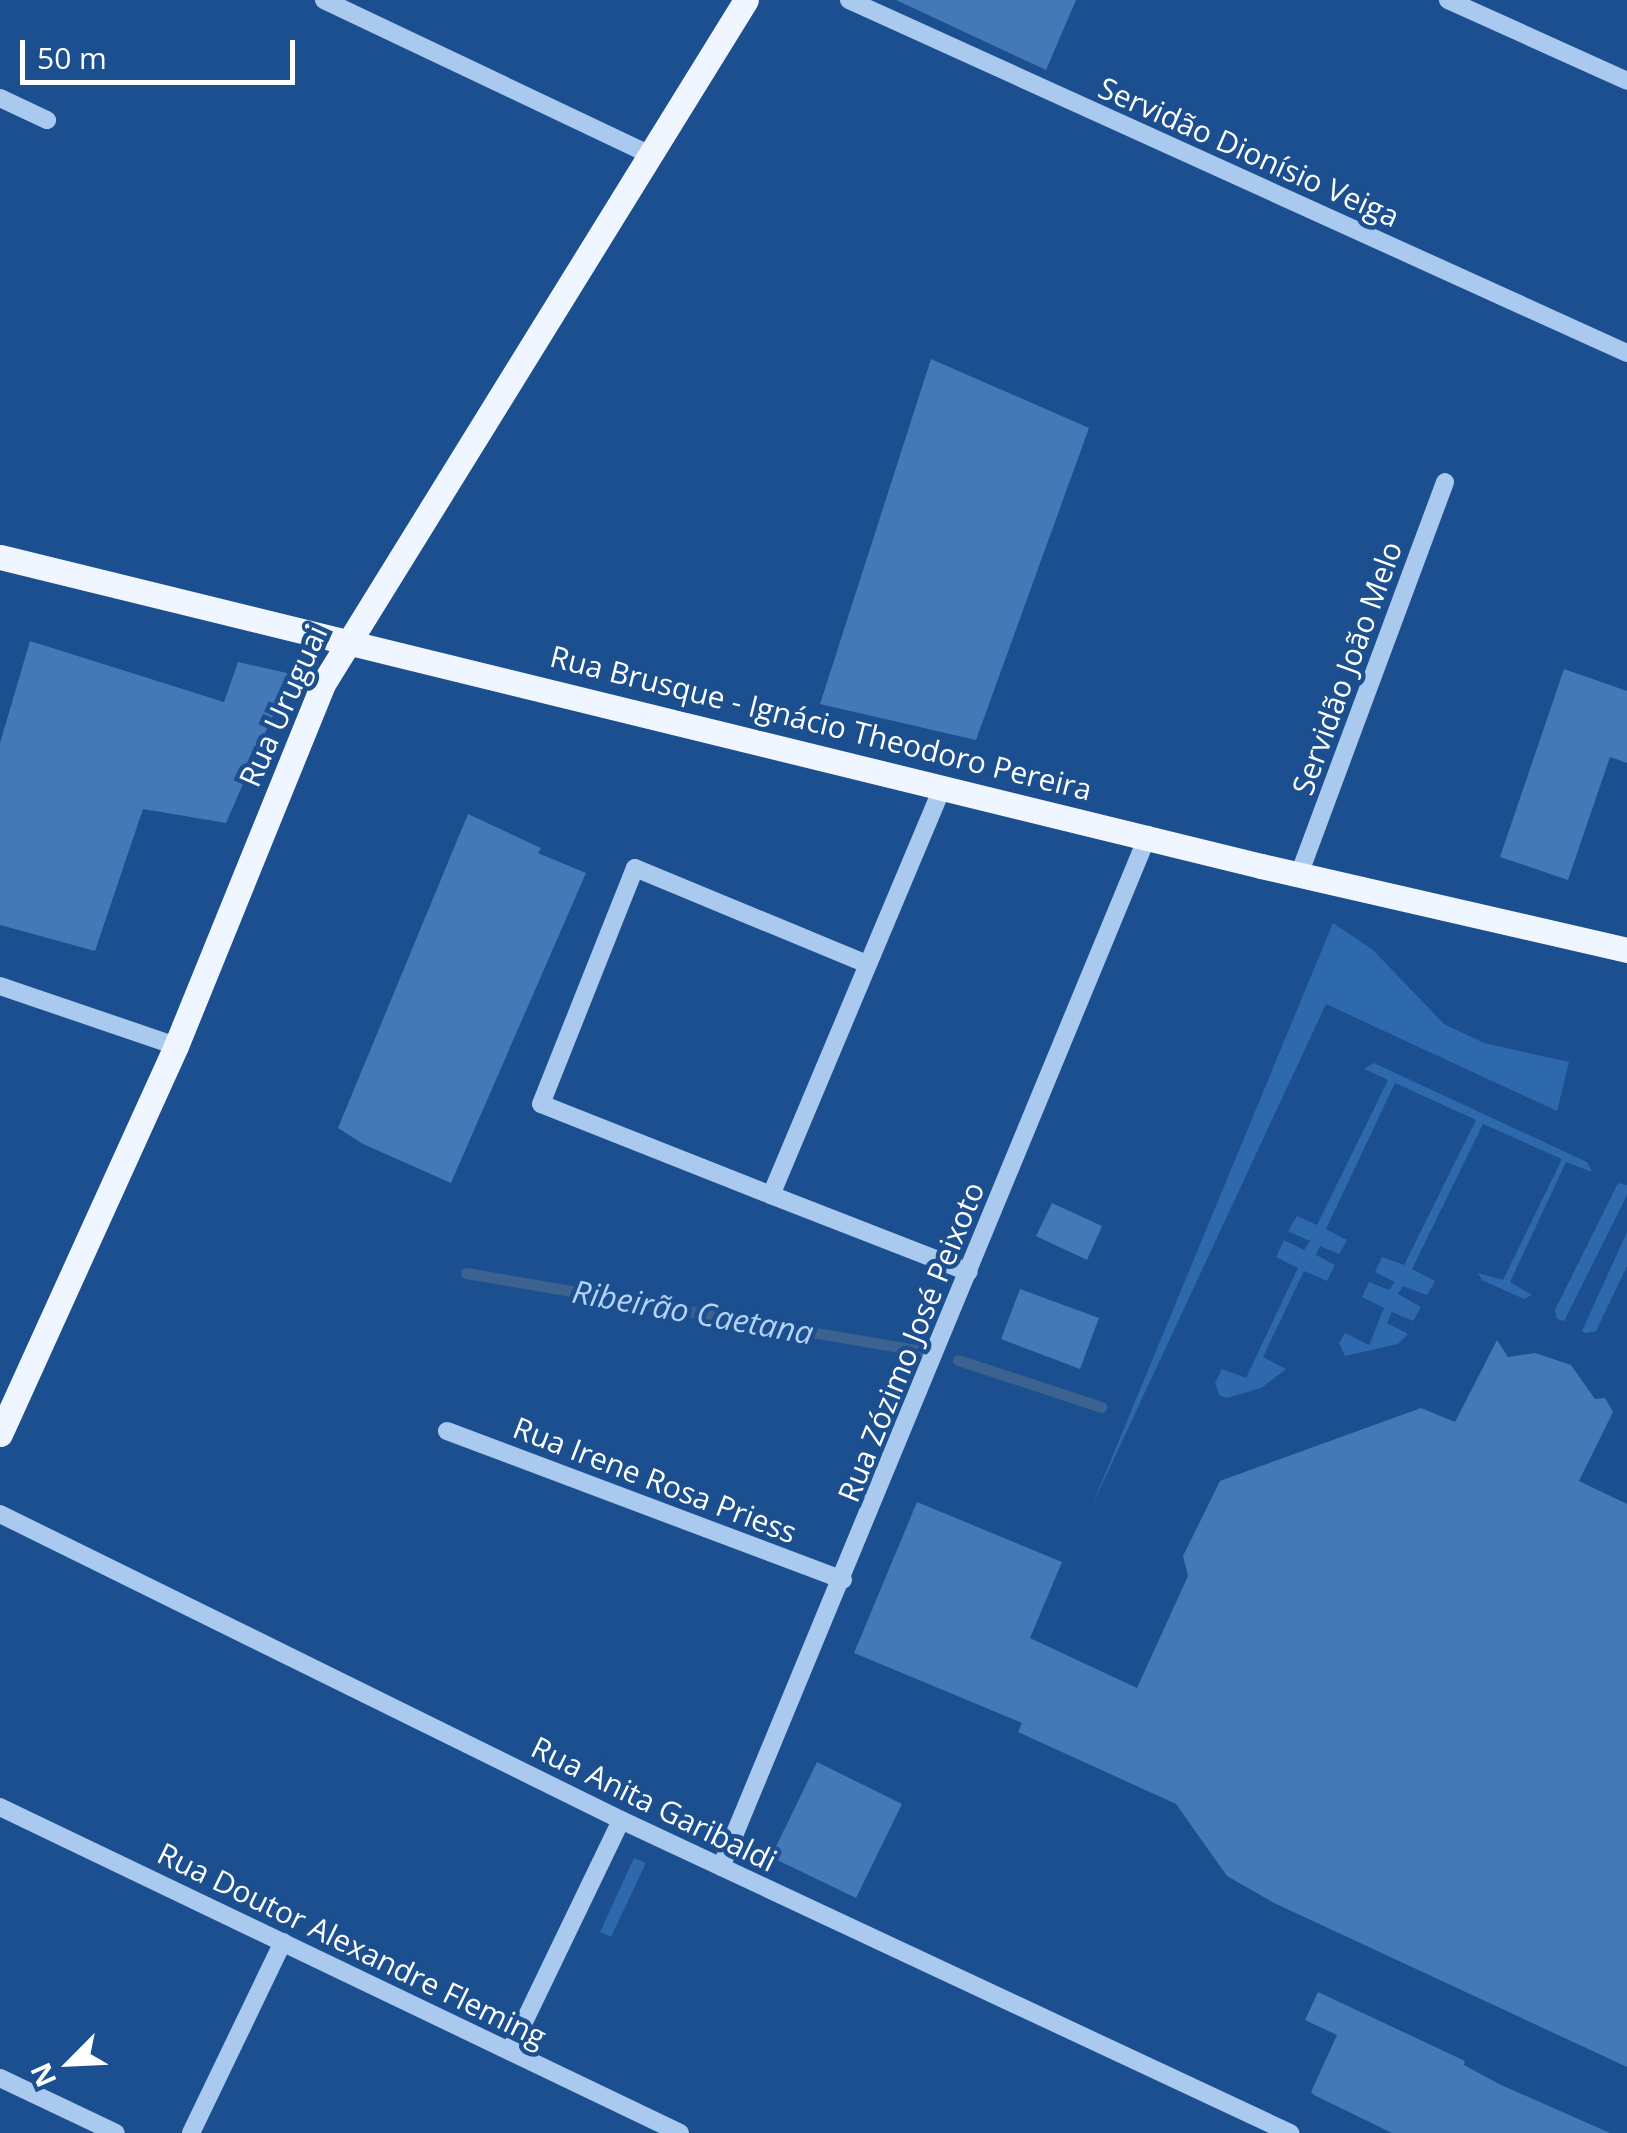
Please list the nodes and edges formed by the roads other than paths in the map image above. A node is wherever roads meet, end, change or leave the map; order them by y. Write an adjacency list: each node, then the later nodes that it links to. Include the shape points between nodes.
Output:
1 (324, 0): 8 (street)
2 (746, 0): 8 (main road, Rua Uruguai)
3 (848, 0): 9 (street, Servidão Dionísio Veiga)
4 (1448, 0): 5 (street)
5 (1627, 82)
6 (0, 98): 7 (street)
7 (47, 120)
8 (649, 154): 12 (main road, Rua Uruguai)
9 (1627, 353)
10 (1445, 482): 15 (street, Servidão João Melo)
11 (0, 558): 12 (main road, Rua Brusque - Ignácio Theodoro Pereira)
12 (346, 640): 13 (main road, Rua Brusque - Ignácio Theodoro Pereira); 19 (main road, Rua Uruguai)
13 (943, 786): 14 (main road, Rua Brusque - Ignácio Theodoro Pereira); 17 (street)
14 (1148, 835): 15 (main road, Rua Brusque - Ignácio Theodoro Pereira); 21 (street, Rua Zózimo José Peixoto)
15 (1300, 872): 16 (main road, Rua Brusque - Ignácio Theodoro Pereira)
16 (1627, 950)
17 (867, 964): 20 (street); 20 (street, via 634,868 541,1104)
18 (0, 986): 19 (street)
19 (176, 1046): 23 (main road, Rua Uruguai)
20 (772, 1195): 21 (street)
21 (969, 1272): 25 (street, Rua Zózimo José Peixoto)
22 (447, 1431): 25 (street, Rua Irene Rosa Priess)
23 (0, 1434)
24 (0, 1514): 27 (street, Rua Anita Garibaldi)
25 (842, 1580): 28 (street, Rua Zózimo José Peixoto)
26 (0, 1807): 29 (street, Rua Doutor Alexandre Fleming)
27 (621, 1820): 28 (street, Rua Anita Garibaldi); 30 (street)
28 (721, 1868): 35 (street, Rua Anita Garibaldi)
29 (282, 1942): 30 (street, Rua Doutor Alexandre Fleming); 33 (street)
30 (510, 2052): 34 (street, Rua Doutor Alexandre Fleming)
31 (0, 2078): 32 (street)
32 (116, 2133)
33 (191, 2133)
34 (680, 2133)
35 (1290, 2133)

